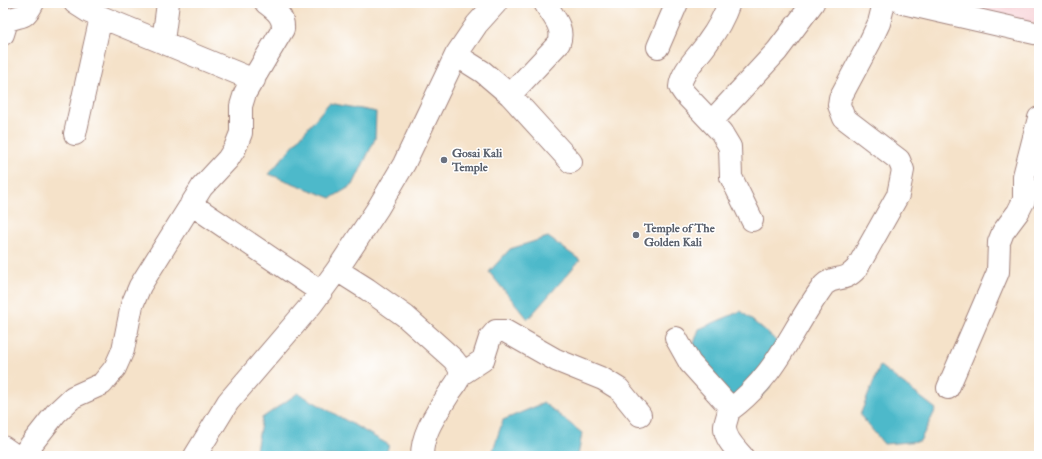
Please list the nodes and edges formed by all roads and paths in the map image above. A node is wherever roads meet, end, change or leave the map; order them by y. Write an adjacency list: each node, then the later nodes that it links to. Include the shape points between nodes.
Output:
1 (33, 3): 13 (street, via 22,17 7,21)
2 (75, 3): 12 (street)
3 (168, 3): 15 (street)
4 (266, 3): 18 (street, via 284,21 283,28)
5 (496, 3): 17 (street, via 477,24)
6 (545, 3): 19 (street, via 561,29 562,36)
7 (677, 3): 16 (street)
8 (729, 3): 21 (street, via 724,17 709,41 680,81 684,93)
9 (813, 3): 21 (street, via 777,51)
10 (884, 3): 31 (street, via 879,23 840,98 839,106 844,118 899,160 903,170 898,196 857,268 844,279 829,281 824,285 774,366 754,389)
11 (903, 3): 14 (street)
12 (101, 17): 15 (street); 22 (street)
13 (3, 34)
14 (1039, 34)
15 (163, 41): 18 (street)
16 (658, 47)
17 (456, 55): 19 (street, via 483,72); 26 (street, via 404,164)
18 (254, 80): 24 (street, via 245,93 241,106 241,133 235,148)
19 (510, 95): 23 (street)
20 (1039, 118): 30 (street, via 1024,176 1024,200 1003,232 999,242 998,272)
21 (712, 121): 25 (street, via 730,147 730,177)
22 (75, 134)
23 (571, 162)
24 (191, 204): 27 (street); 35 (street, via 140,286 132,305 123,350 115,368 102,384 73,397 56,413)
25 (752, 220)
26 (337, 270): 27 (street); 29 (street, via 405,316 454,359)
27 (321, 292): 36 (street, via 228,402)
28 (676, 338): 31 (street, via 690,363)
29 (460, 375): 32 (street, via 483,360 490,338 496,331 505,331 556,360 619,389); 37 (street, via 427,430 422,444)
30 (948, 388)
31 (730, 410): 38 (street, via 725,426 726,434 730,443)
32 (640, 414)
33 (3, 447): 34 (street)
34 (16, 456)
35 (22, 456)
36 (195, 456)
37 (422, 456)
38 (742, 456)

